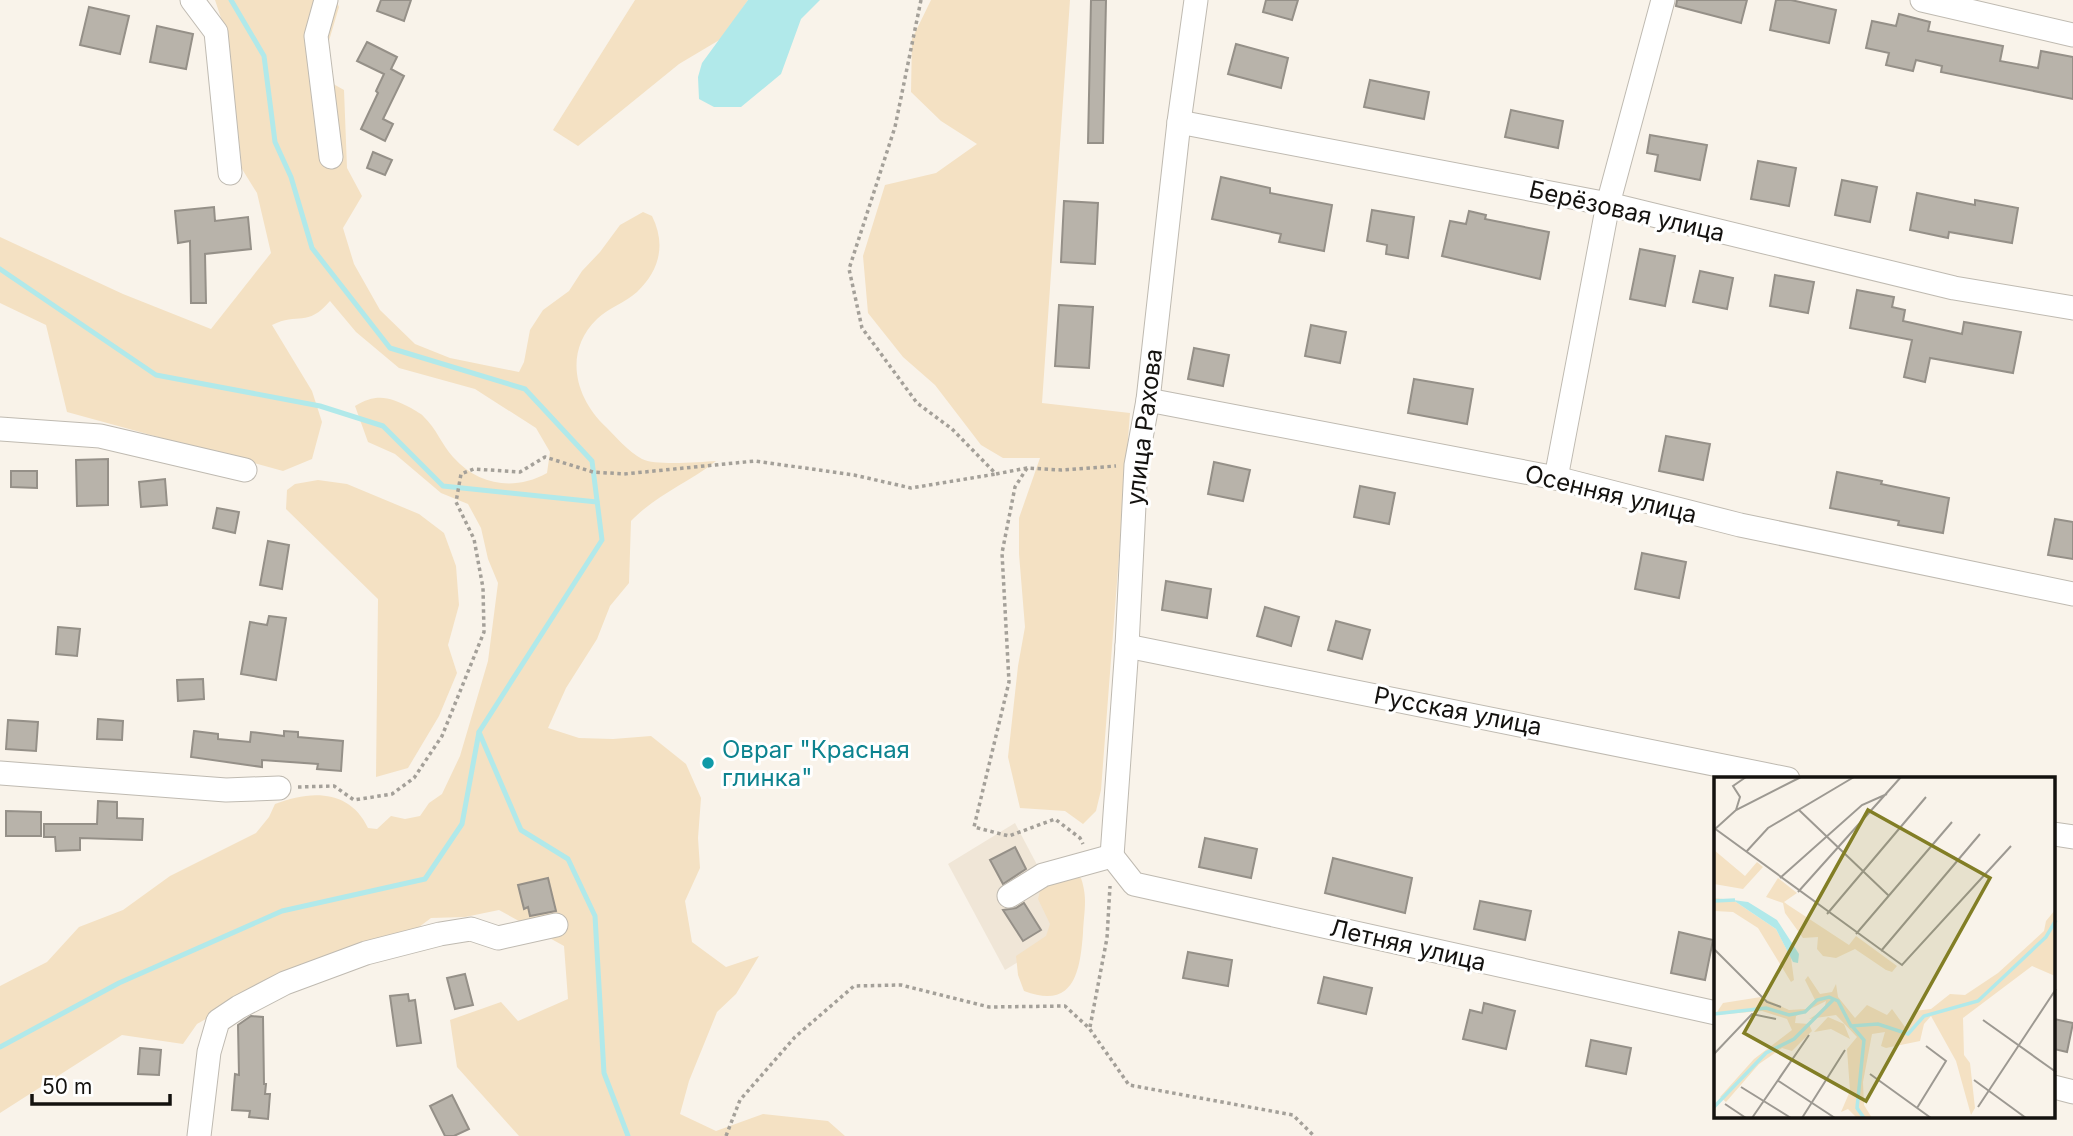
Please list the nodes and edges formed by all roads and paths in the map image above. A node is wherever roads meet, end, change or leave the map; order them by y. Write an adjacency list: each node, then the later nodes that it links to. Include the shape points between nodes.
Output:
1 (192, 0): 10 (street, via 216,32)
2 (326, 0): 9 (street, via 316,36)
3 (921, 0): 18 (path, via 895,127 849,269 862,328 917,403 952,429)
4 (1196, 0): 8 (street, улица Рахова)
5 (1663, 0): 11 (street)
6 (1922, 0): 7 (street)
7 (2073, 35)
8 (1179, 122): 11 (street, Берёзовая улица); 13 (street, улица Рахова)
9 (331, 157)
10 (230, 173)
11 (1608, 204): 12 (street, Берёзовая улица, via 1954,288); 19 (street)
12 (2073, 308)
13 (1148, 400): 15 (street, улица Рахова); 19 (street, Осенняя улица)
14 (0, 429): 17 (street, via 100,436)
15 (1136, 465): 16 (path); 21 (street, улица Рахова)
16 (1027, 468): 18 (path); 25 (path, via 1015,487 1002,553 1009,682 974,827 1009,836 1055,819)
17 (245, 470)
18 (996, 474): 24 (path, via 911,488 755,461 624,474 593,472 545,457 520,472 474,469 461,474 456,502 474,539 483,588 484,632 442,736 414,778 392,794 354,800 334,786)
19 (1556, 478): 20 (street, Осенняя улица, via 1740,525)
20 (2073, 594)
21 (1127, 646): 23 (street, Русская улица); 25 (street, улица Рахова)
22 (0, 773): 24 (street, via 226,790)
23 (1778, 777)
24 (279, 788)
25 (1103, 859): 26 (street, via 1043,875); 28 (street, Летняя улица, via 1133,884); 29 (path, via 1107,938)
26 (1009, 896)
27 (556, 925): 32 (street, via 498,938 471,929 366,953 285,983 239,1007 218,1021 209,1052)
28 (1714, 1013)
29 (1089, 1028): 33 (path, via 1065,1006 989,1007 901,985 855,986 795,1037 740,1100); 34 (path, via 1129,1085 1293,1115)
30 (2056, 1088): 31 (street)
31 (2073, 1092)
32 (199, 1136)
33 (726, 1136)
34 (1314, 1136)

